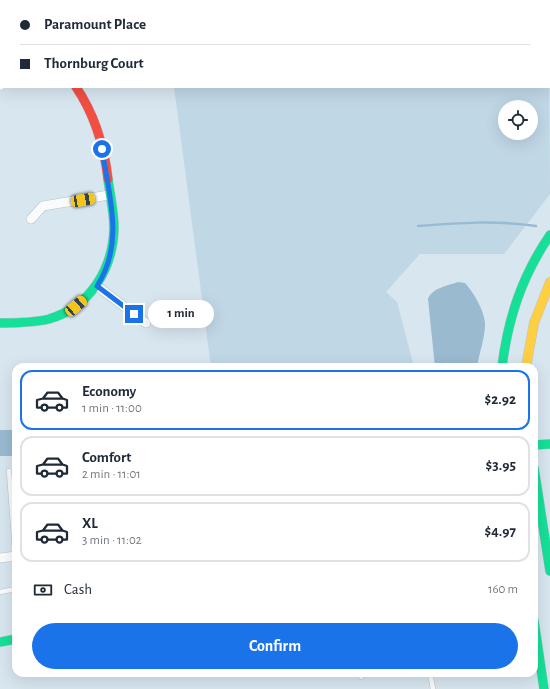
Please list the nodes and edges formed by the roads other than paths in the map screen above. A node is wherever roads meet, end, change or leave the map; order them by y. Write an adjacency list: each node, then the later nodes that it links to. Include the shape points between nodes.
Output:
1 (77, 88): 2 (main road, via 96,120)
2 (109, 195): 3 (street, via 43,206); 6 (main road, via 114,241 108,265)
3 (31, 220)
4 (550, 235): 9 (main road, via 539,249 519,292 504,342)
5 (550, 282): 10 (main road, via 536,316)
6 (97, 286): 7 (main road, via 76,306 50,319); 8 (street)
7 (0, 323)
8 (146, 323)
9 (502, 363)
10 (526, 363)
11 (550, 444): 12 (main road)
12 (538, 445)
13 (9, 471): 15 (lane)
14 (538, 494): 18 (main road)
15 (12, 509)
16 (0, 558): 17 (street)
17 (12, 559)
18 (550, 571)
19 (12, 590): 20 (lane)
20 (0, 592)
21 (12, 640): 22 (main road)
22 (0, 642)
23 (538, 648): 26 (main road)
24 (431, 677): 25 (lane)
25 (433, 689)
26 (544, 689)

